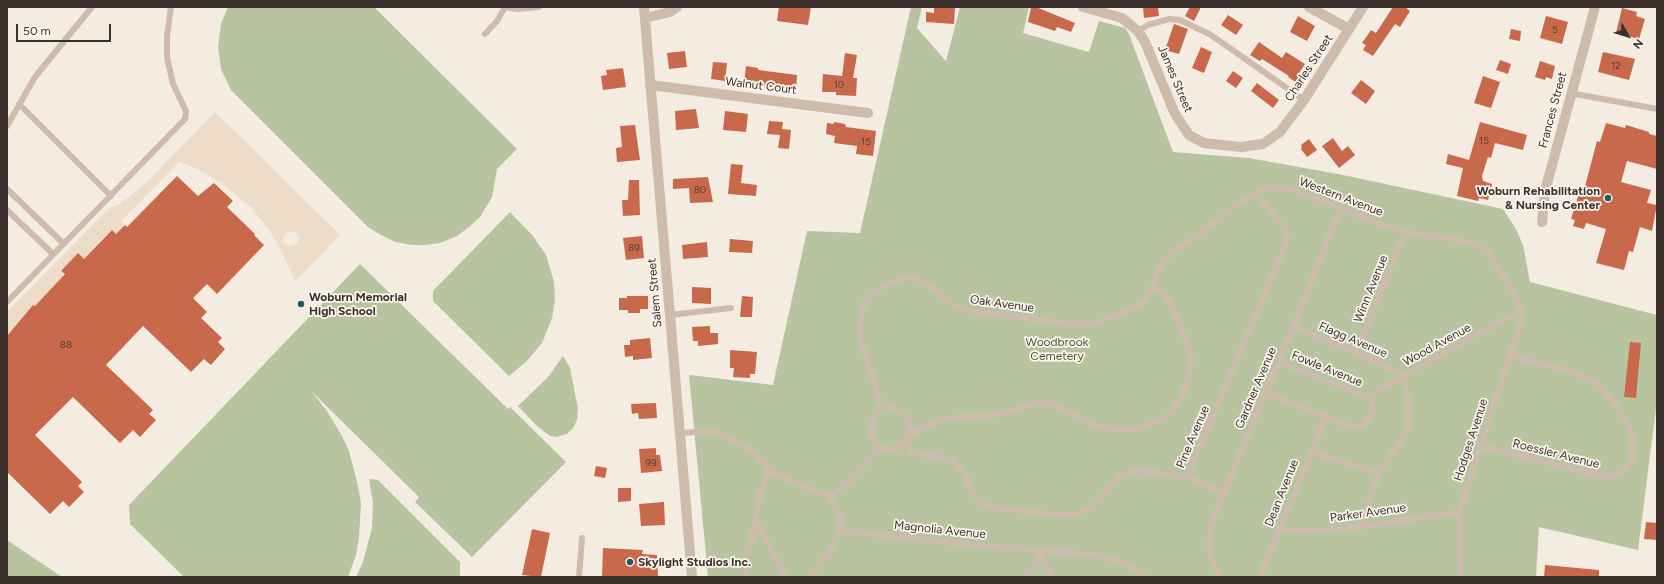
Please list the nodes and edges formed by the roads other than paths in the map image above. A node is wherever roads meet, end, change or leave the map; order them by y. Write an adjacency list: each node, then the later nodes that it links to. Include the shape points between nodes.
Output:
1 (92, 7): 18 (lane, via 41,69)
2 (171, 7): 25 (lane, via 167,36 168,64 186,117)
3 (505, 7): 4 (lane); 14 (lane)
4 (539, 7)
5 (644, 7): 11 (street, Salem Street)
6 (677, 7): 11 (street, via 670,12)
7 (1083, 7): 13 (street, James Street, via 1122,18)
8 (1309, 7): 12 (street)
9 (1363, 7): 12 (street, Charles Street)
10 (1595, 7): 16 (street, Frances Street)
11 (645, 18): 15 (street, Salem Street)
12 (1349, 29): 17 (street, Charles Street)
13 (1138, 31): 17 (lane, via 1152,24 1172,19 1180,20 1211,35); 22 (street, James Street, via 1175,114 1189,135 1204,143 1241,147 1257,146)
14 (485, 34)
15 (650, 85): 20 (street, Walnut Court); 36 (street, Salem Street)
16 (1570, 93): 19 (lane); 28 (street, Frances Street, via 1544,191)
17 (1304, 100): 22 (street, Charles Street)
18 (19, 104): 21 (lane); 25 (lane)
19 (1657, 109)
20 (868, 113)
21 (7, 126)
22 (1272, 140)
23 (7, 189): 30 (lane)
24 (1255, 193): 26 (lane, Western Avenue, via 1266,187 1293,190); 32 (lane, Western Avenue, via 1174,250 1159,268); 53 (lane, Pine Avenue, via 1288,235)
25 (111, 196): 30 (lane)
26 (1340, 209): 29 (lane, Western Avenue); 37 (lane, Gardner Avenue)
27 (7, 210): 31 (lane)
28 (1542, 222)
29 (1406, 232): 35 (lane, Western Avenue, via 1459,240 1482,248 1514,292); 38 (lane, Winn Avenue)
30 (64, 244): 31 (lane)
31 (53, 254): 33 (lane)
32 (1152, 286): 44 (lane, Oak Avenue, via 1144,301 1136,307 1093,324 1071,324 966,310 916,278 889,283 876,291 864,304 859,335); 47 (lane, via 1162,292 1170,302 1191,357 1189,378 1182,396 1172,412 1163,420 1139,429 1107,429 1093,425 1055,405 1039,403 988,417 956,417 942,420 921,428)
33 (7, 302)
34 (731, 308): 36 (lane)
35 (1521, 313): 39 (lane, Hodges Avenue, via 1521,322); 41 (lane, Wood Avenue, via 1504,319)
36 (670, 315): 46 (street, Salem Street)
37 (1293, 327): 38 (lane, Flagg Avenue); 40 (lane, Gardner Avenue)
38 (1356, 354): 41 (lane, Flagg Avenue, via 1382,364)
39 (1510, 356): 48 (lane, Hodges Avenue); 48 (lane, Roessler Avenue, via 1576,374 1595,382 1612,399 1628,424 1633,440 1632,457 1621,473 1611,478)
40 (1279, 362): 42 (lane, Gardner Avenue); 43 (lane, Fowle Avenue)
41 (1402, 376): 43 (lane, Wood Avenue); 52 (lane, via 1408,395 1409,424)
42 (1266, 393): 45 (lane, Fowle Avenue); 54 (lane, Gardner Avenue)
43 (1368, 398): 45 (lane, Fowle Avenue, via 1374,407 1368,421 1360,426 1349,426)
44 (882, 407): 47 (lane, via 888,406 908,416 911,426); 49 (lane, via 872,426 873,442)
45 (1326, 417): 50 (lane, Dean Avenue)
46 (680, 433): 51 (lane, via 710,431 726,436 751,450); 64 (street, Salem Street)
47 (908, 438): 49 (lane, via 897,448); 53 (lane, Pine Avenue, via 908,447 912,452 952,460 966,476 976,498 984,504 1000,509 1074,515 1090,508 1110,486 1131,471 1147,470)
48 (1481, 446): 56 (lane, Hodges Avenue)
49 (879, 448): 55 (lane, via 849,482)
50 (1311, 452): 52 (lane); 59 (lane, Dean Avenue)
51 (769, 468): 55 (lane, via 786,480); 57 (lane, via 758,498)
52 (1380, 473): 58 (lane)
53 (1188, 477): 54 (lane)
54 (1223, 492): 71 (lane, Gardner Avenue, via 1211,524 1208,543 1211,558)
55 (830, 496): 60 (lane, via 839,514)
56 (1458, 512): 58 (lane, Parker Avenue); 73 (lane, Hodges Avenue)
57 (756, 519): 65 (lane, via 747,555); 66 (lane)
58 (1360, 527): 59 (lane, Parker Avenue, via 1310,531)
59 (1279, 529): 72 (lane, Dean Avenue)
60 (840, 531): 62 (lane, Magnolia Avenue); 67 (lane, via 827,556)
61 (582, 538): 63 (lane)
62 (1038, 550): 68 (lane, via 1035,567); 69 (lane); 70 (lane, Magnolia Avenue, via 1108,557 1127,564)
63 (579, 577)
64 (692, 577)
65 (746, 577)
66 (786, 577)
67 (810, 577)
68 (1024, 577)
69 (1053, 577)
70 (1146, 577)
71 (1220, 577)
72 (1260, 577)
73 (1461, 577)

